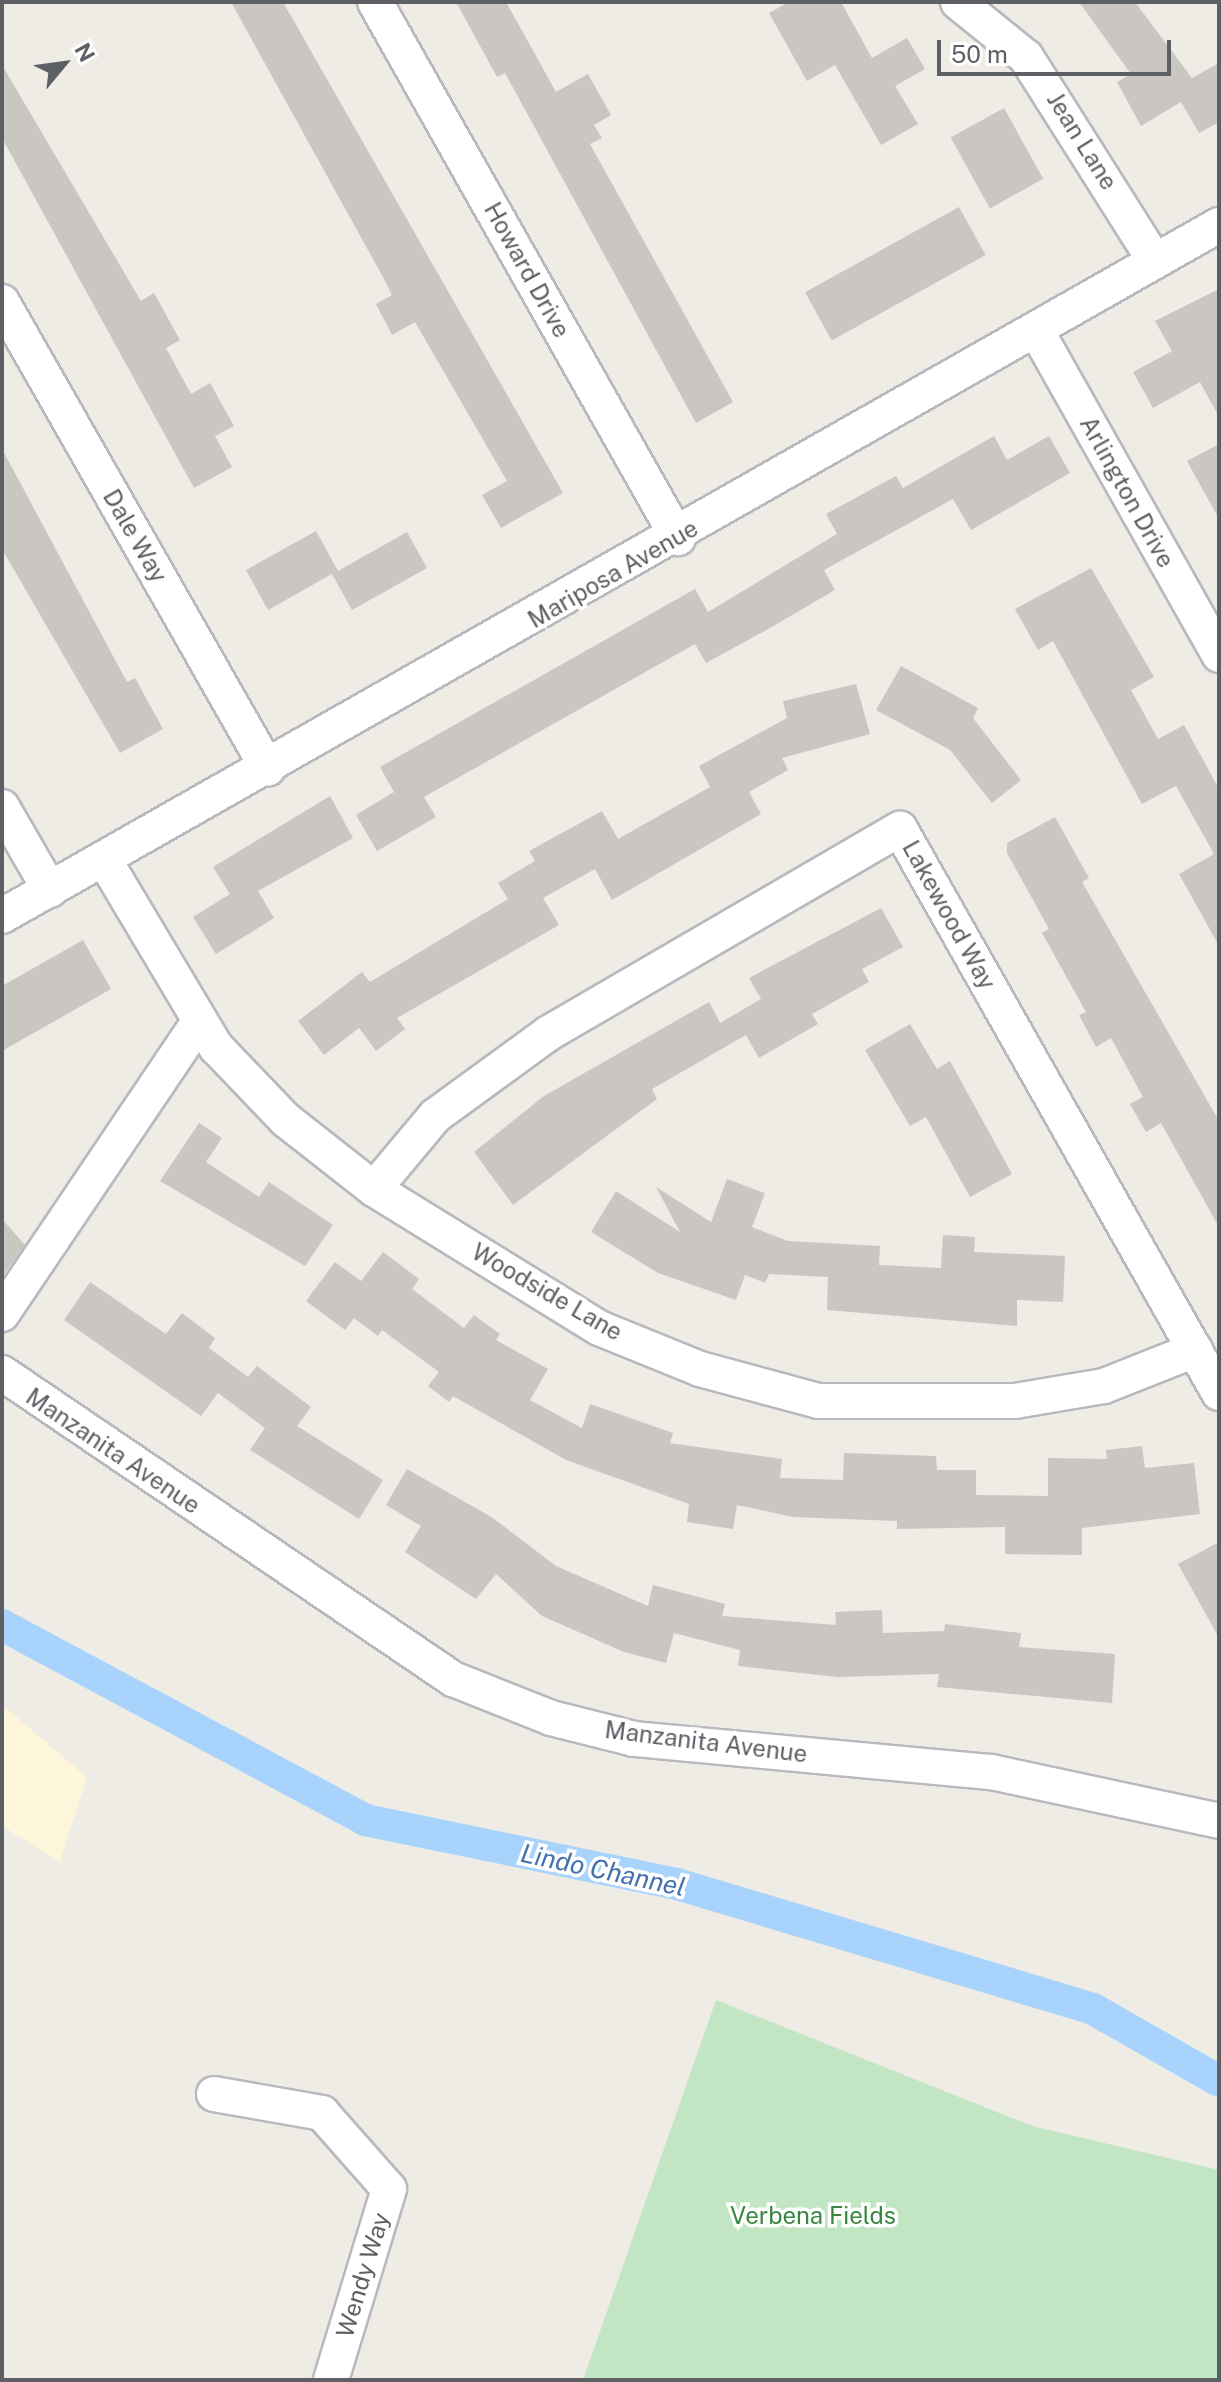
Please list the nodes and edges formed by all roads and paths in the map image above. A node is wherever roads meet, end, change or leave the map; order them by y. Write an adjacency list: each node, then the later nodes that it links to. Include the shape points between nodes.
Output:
1 (375, 2): 7 (street, Howard Drive)
2 (958, 2): 4 (street, Jean Lane, via 1026,57)
3 (1219, 225): 4 (street, Mariposa Avenue)
4 (1155, 261): 6 (street, Mariposa Avenue)
5 (2, 302): 9 (street, Dale Way)
6 (1036, 330): 7 (street, Mariposa Avenue); 8 (street, Arlington Drive)
7 (678, 538): 9 (street, Mariposa Avenue)
8 (1215, 640)
9 (268, 769): 11 (street, Mariposa Avenue)
10 (2, 807): 12 (street)
11 (105, 861): 12 (street, Mariposa Avenue); 14 (street, Woodside Lane)
12 (50, 890): 13 (street, Mariposa Avenue)
13 (2, 916)
14 (199, 1022): 15 (street, Woodside Lane, via 286,1120); 16 (street)
15 (374, 1189): 17 (street, Woodside Lane, via 599,1328 700,1369 819,1401 1015,1401 1104,1386); 17 (street, Lakewood Way, via 435,1116 549,1033 900,829)
16 (2, 1314)
17 (1195, 1350): 19 (street, Lakewood Way)
18 (2, 1373): 20 (street, Manzanita Avenue, via 453,1679 551,1718 634,1739 991,1772)
19 (1219, 1393)
20 (1219, 1821)
21 (214, 2094): 22 (street, Wendy Way, via 322,2113 389,2189)
22 (331, 2380)

